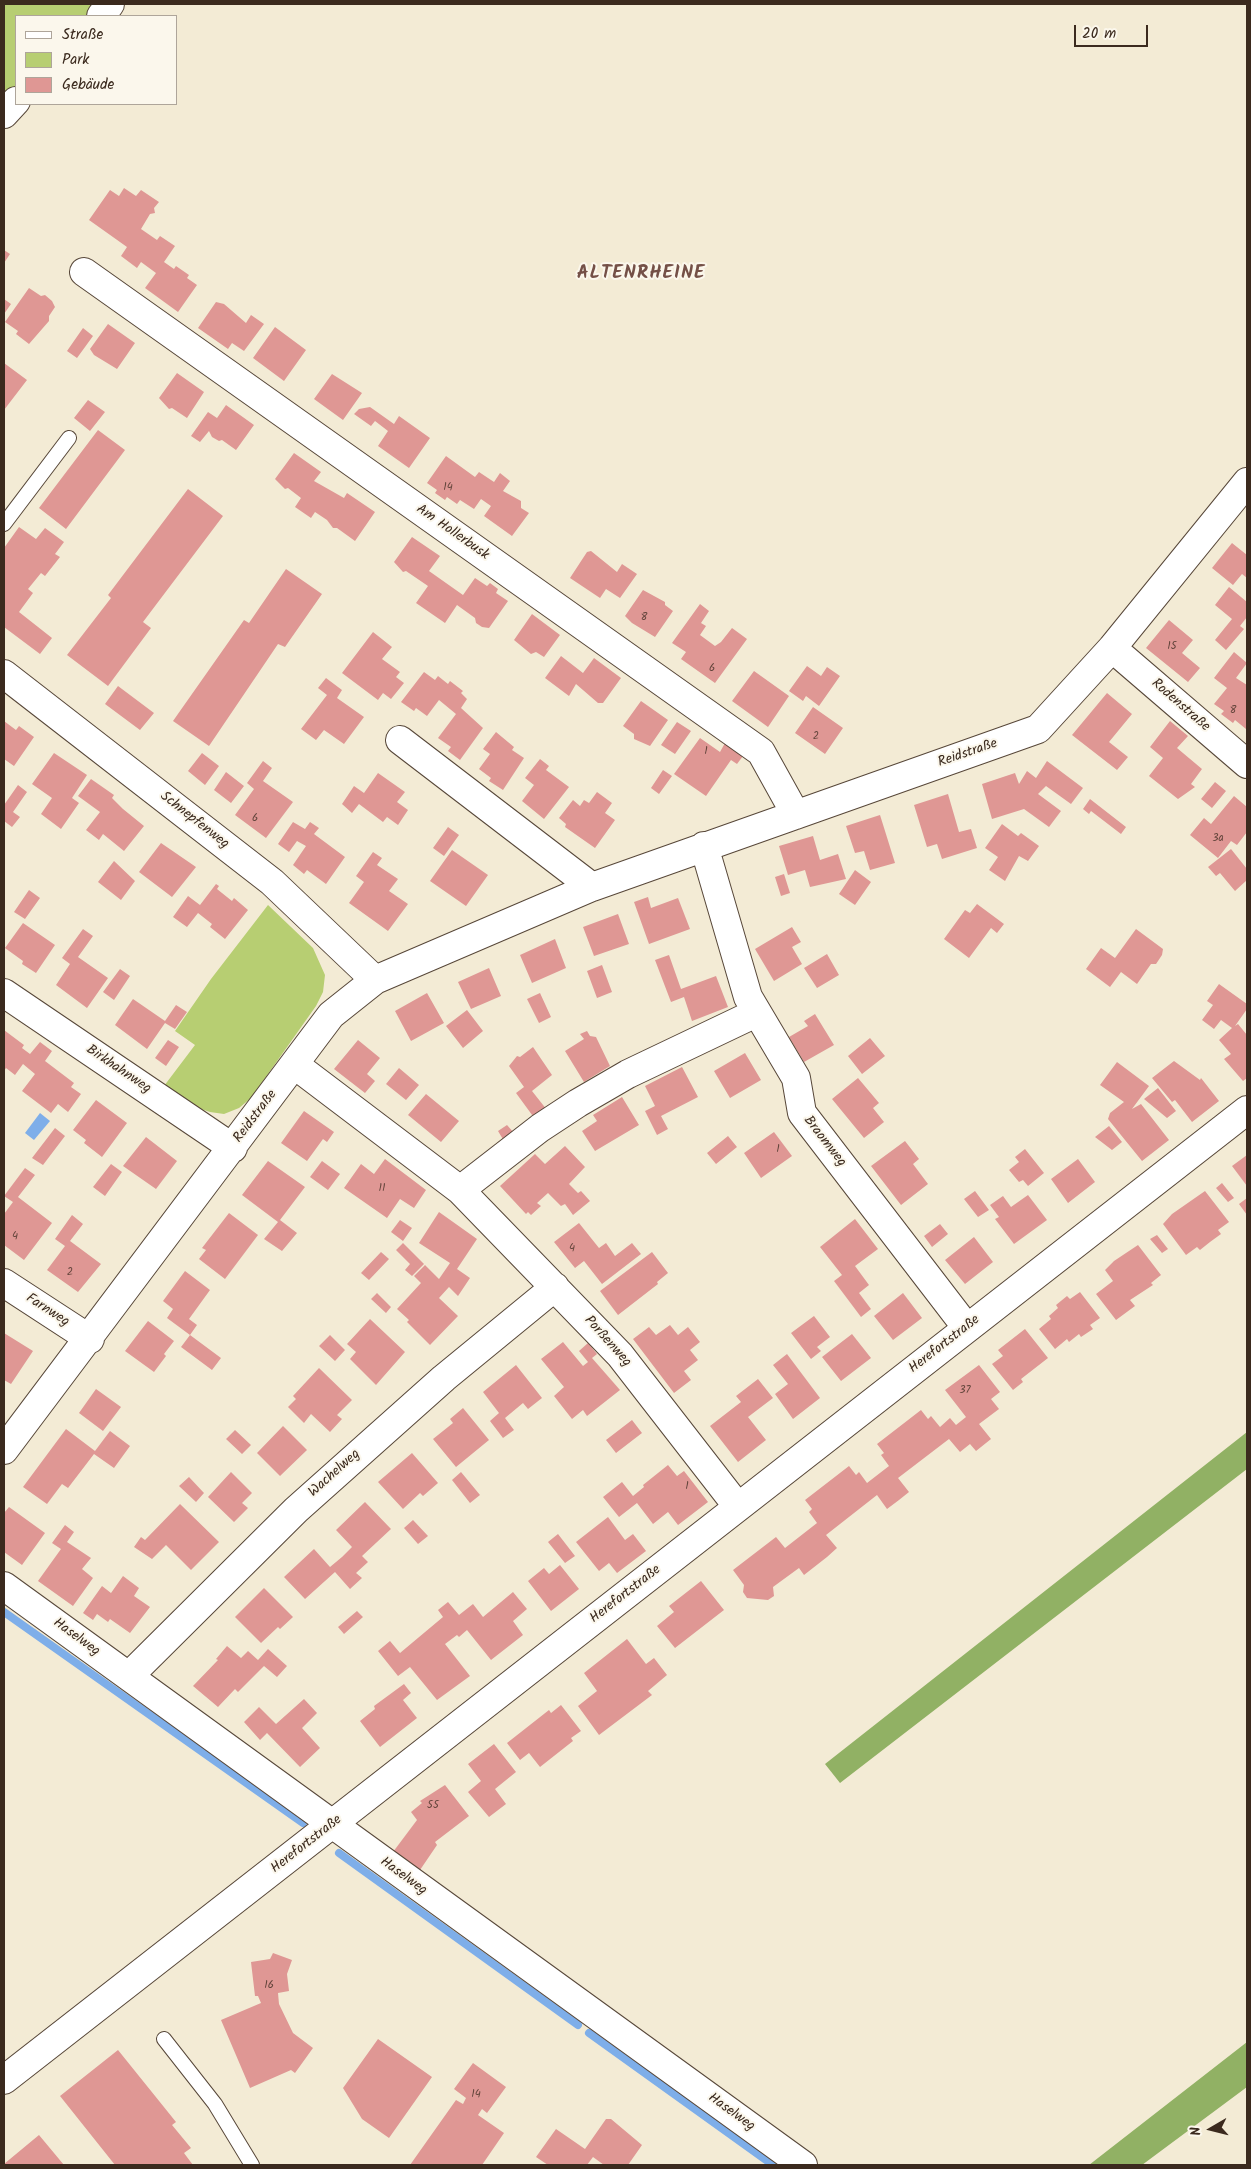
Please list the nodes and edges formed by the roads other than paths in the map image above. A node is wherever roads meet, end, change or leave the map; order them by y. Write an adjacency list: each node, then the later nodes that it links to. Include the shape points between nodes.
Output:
1 (110, 4): 2 (street)
2 (102, 15)
3 (15, 102): 4 (street)
4 (4, 114)
5 (84, 272): 13 (street, Am Hollerbusk, via 761,752)
6 (69, 438): 8 (lane)
7 (1247, 482): 9 (street, Reidstraße)
8 (4, 524)
9 (1112, 648): 12 (street, Rodenstraße); 13 (street, Reidstraße, via 1038,729)
10 (4, 674): 16 (street, Schnepfenweg, via 272,882)
11 (400, 740): 15 (street)
12 (1247, 764)
13 (796, 815): 14 (street, Reidstraße)
14 (704, 846): 15 (street, Reidstraße); 18 (street, Braomweg, via 748,997)
15 (592, 887): 16 (street, Reidstraße)
16 (375, 980): 19 (street, Reidstraße, via 331,1015)
17 (4, 993): 21 (street, Birkhahnweg)
18 (756, 1012): 22 (street, via 628,1074 578,1103); 25 (street, Braomweg, via 796,1078 802,1113)
19 (295, 1065): 21 (street, Reidstraße); 22 (street, Porßenweg)
20 (1247, 1110): 25 (street, Herefortstraße)
21 (233, 1148): 26 (street, Reidstraße)
22 (460, 1190): 24 (street, Porßenweg)
23 (4, 1283): 26 (street, Farnweg)
24 (555, 1287): 28 (street, Porßenweg, via 620,1355); 30 (street, Wachelweg, via 444,1378 296,1510)
25 (967, 1328): 28 (street, Herefortstraße)
26 (90, 1339): 27 (street, Reidstraße)
27 (4, 1450)
28 (738, 1507): 31 (street, Herefortstraße)
29 (4, 1586): 30 (street, Haselweg)
30 (129, 1676): 31 (street, Haselweg)
31 (332, 1826): 33 (street, Herefortstraße); 35 (street, Haselweg)
32 (164, 2039): 34 (lane, via 215,2104)
33 (4, 2080)
34 (252, 2165)
35 (803, 2165)

